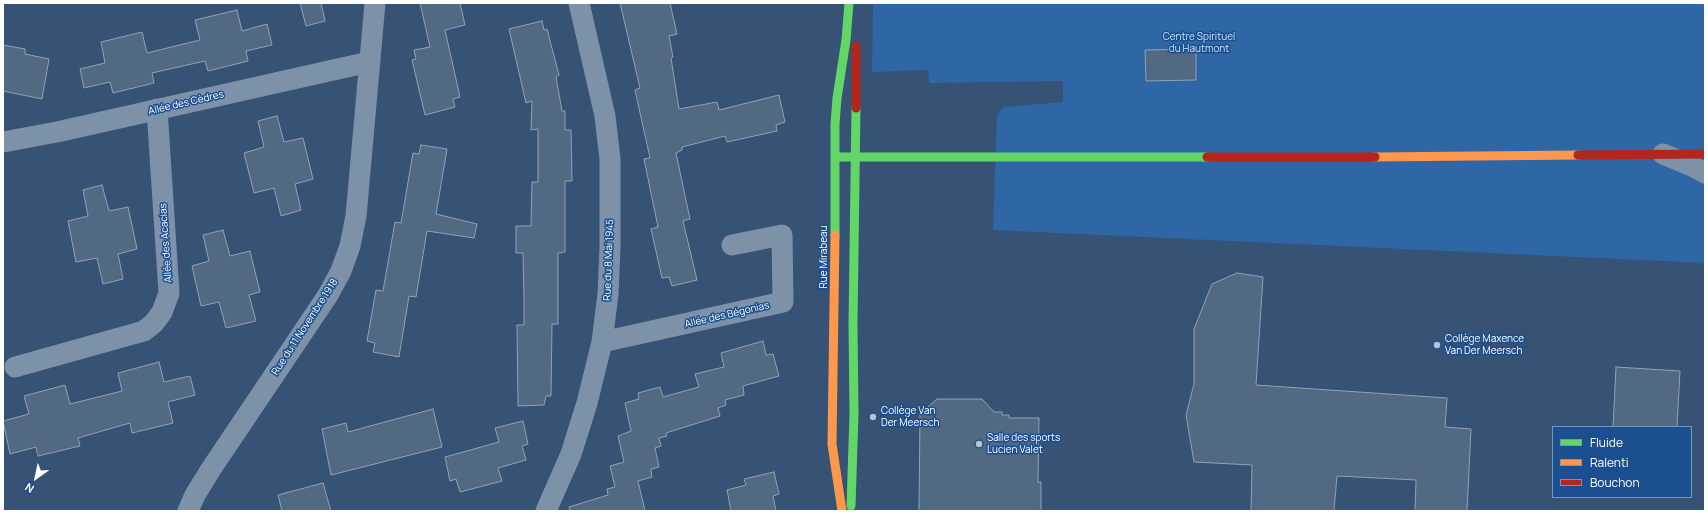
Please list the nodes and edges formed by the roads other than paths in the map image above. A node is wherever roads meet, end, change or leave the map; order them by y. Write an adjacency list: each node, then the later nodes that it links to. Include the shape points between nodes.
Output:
1 (375, 3): 5 (street, Rue du 11 Novembre 1918)
2 (579, 3): 14 (street, Rue du 8 Mai 1945, via 605,116 610,160 610,247)
3 (849, 3): 10 (main road, Rue Mirabeau, via 845,55 836,111)
4 (854, 3): 11 (main road)
5 (369, 62): 6 (street, Allée des Cèdres); 16 (street, Rue du 11 Novembre 1918, via 356,216 350,246 341,271 328,295 211,469)
6 (158, 109): 7 (street, Allée des Cèdres); 15 (street, Allée des Acacias, via 169,293 162,312 144,331)
7 (3, 142)
8 (1662, 154): 9 (main road); 11 (main road); 12 (street)
9 (1705, 154)
10 (835, 157): 11 (main road); 18 (main road, Rue Mirabeau, via 832,444)
11 (855, 157): 19 (main road, via 854,414)
12 (1705, 173)
13 (732, 246): 14 (street, Allée des Bégonias, via 782,235 782,302)
14 (602, 342): 17 (street, Rue du 8 Mai 1945, via 573,446)
15 (16, 367)
16 (188, 511)
17 (546, 511)
18 (842, 511)
19 (850, 511)

